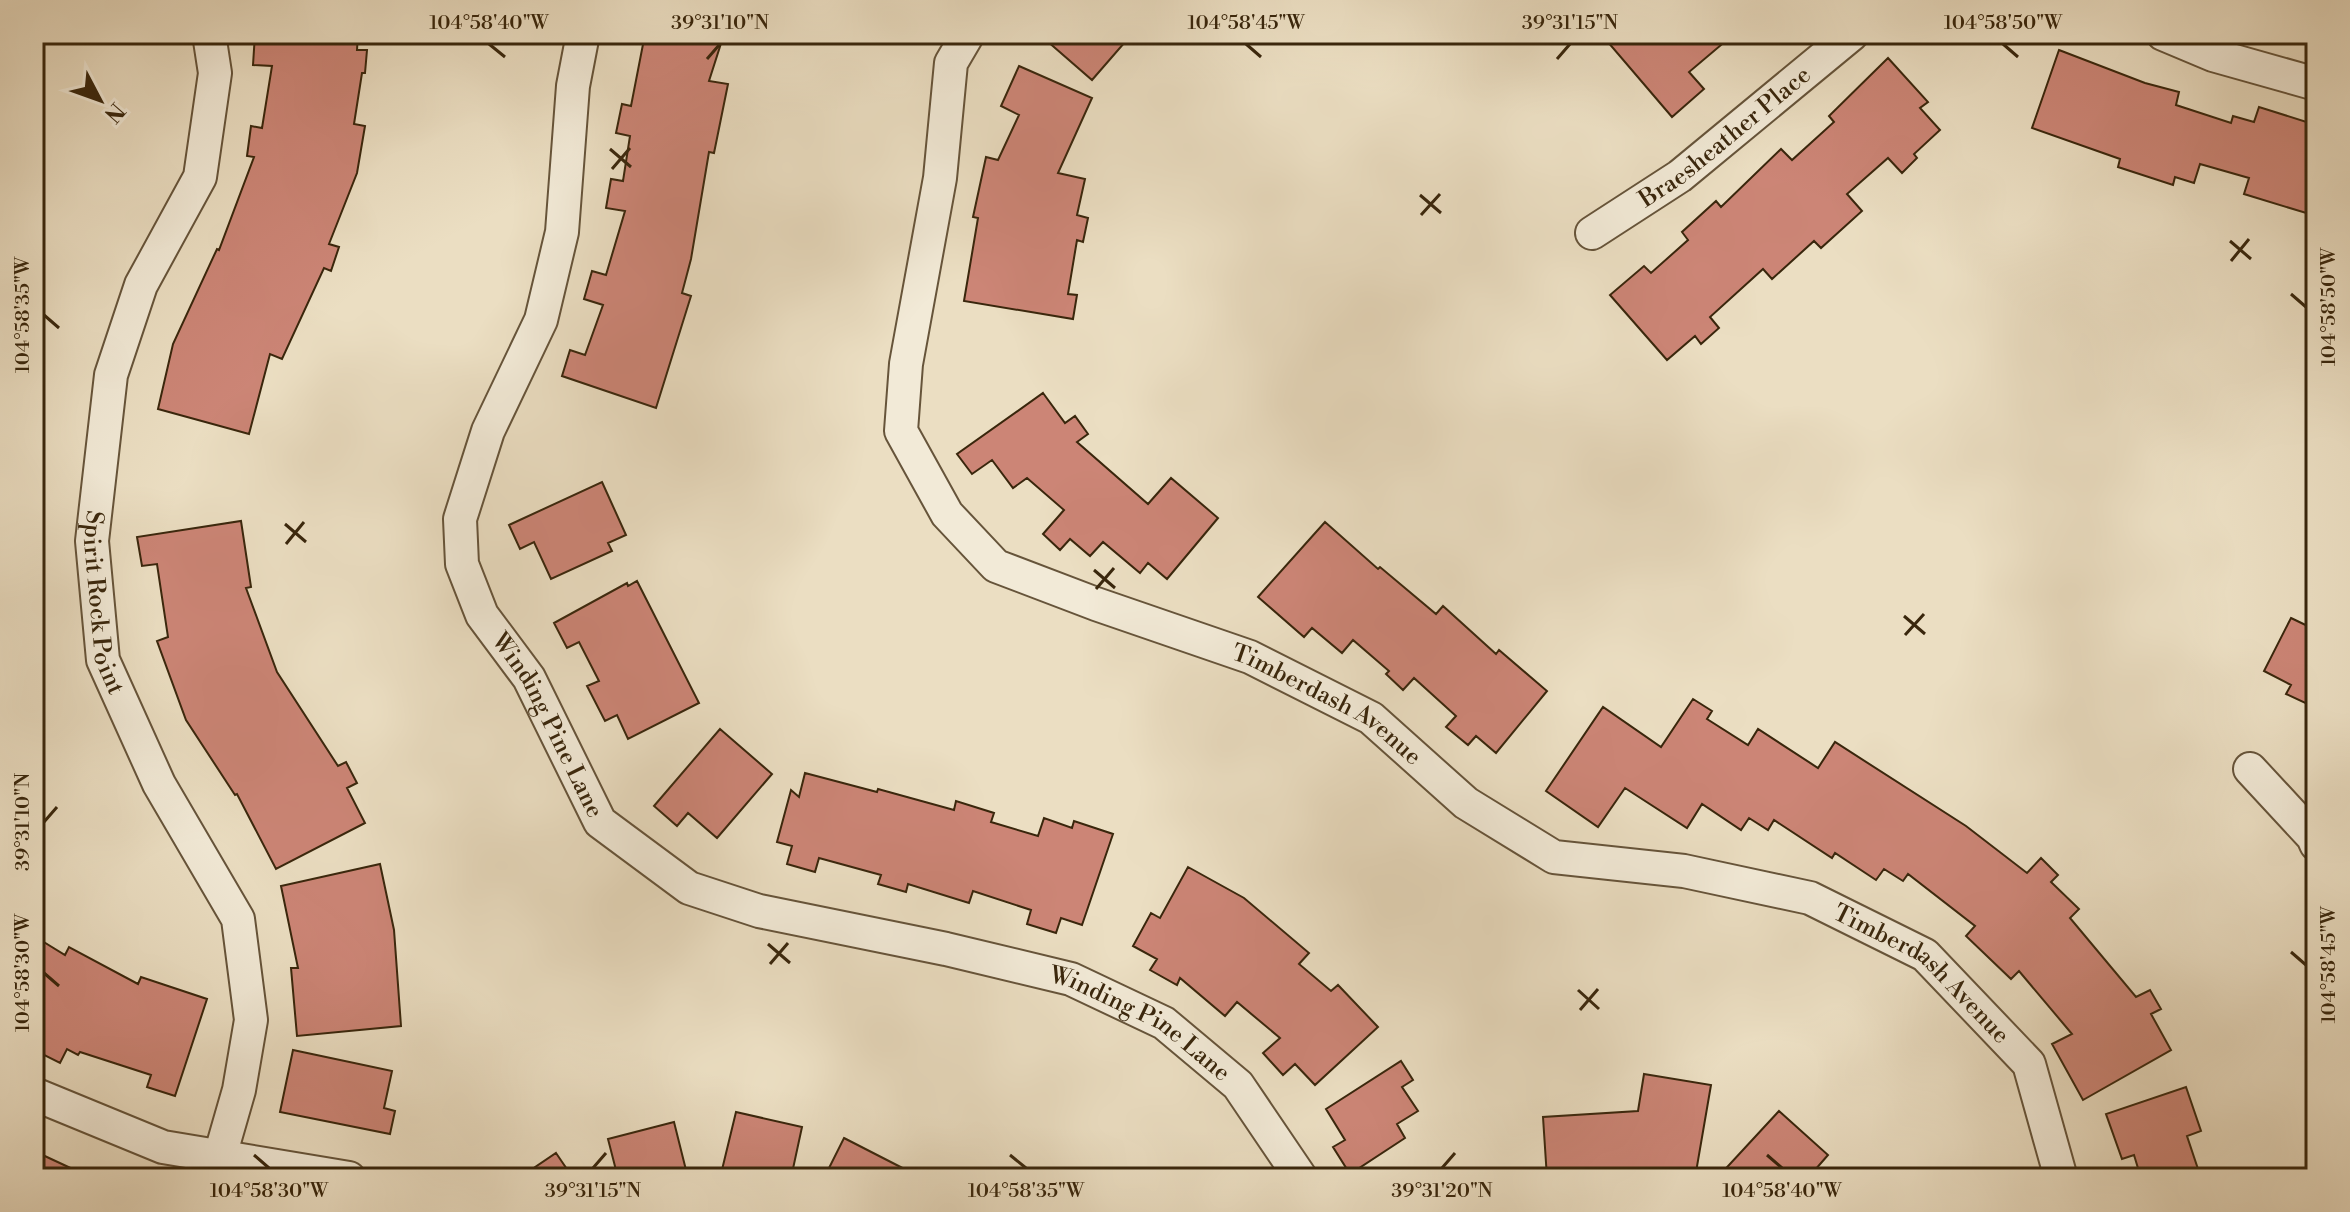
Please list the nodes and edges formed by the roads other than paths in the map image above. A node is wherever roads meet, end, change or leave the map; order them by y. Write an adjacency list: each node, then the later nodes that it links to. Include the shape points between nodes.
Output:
1 (209, 34): 11 (street, Spirit Rock Point, via 215,73 200,177 141,285 111,375 92,541 103,660 159,784 238,919 251,1020)
2 (583, 34): 13 (street, Winding Pine Lane, via 573,86 562,232 541,320 488,431 460,519 462,564 482,615 529,678 600,822 689,888 759,911 1071,979 1164,1023 1238,1085)
3 (968, 34): 14 (street, Timberdash Avenue, via 951,63 940,178 906,364 901,431 947,514 996,566 1250,657 1371,718 1466,803 1554,857 1684,871 1810,898 1925,955 2029,1064)
4 (1852, 34): 7 (street, Braesheather Place, via 1680,176)
5 (2163, 34): 6 (street, via 2213,55)
6 (2316, 84)
7 (1592, 233)
8 (2250, 769): 9 (street)
9 (2316, 844)
10 (34, 1094): 11 (street, via 163,1147)
11 (220, 1156): 12 (street)
12 (349, 1178)
13 (1301, 1178)
14 (2061, 1178)

